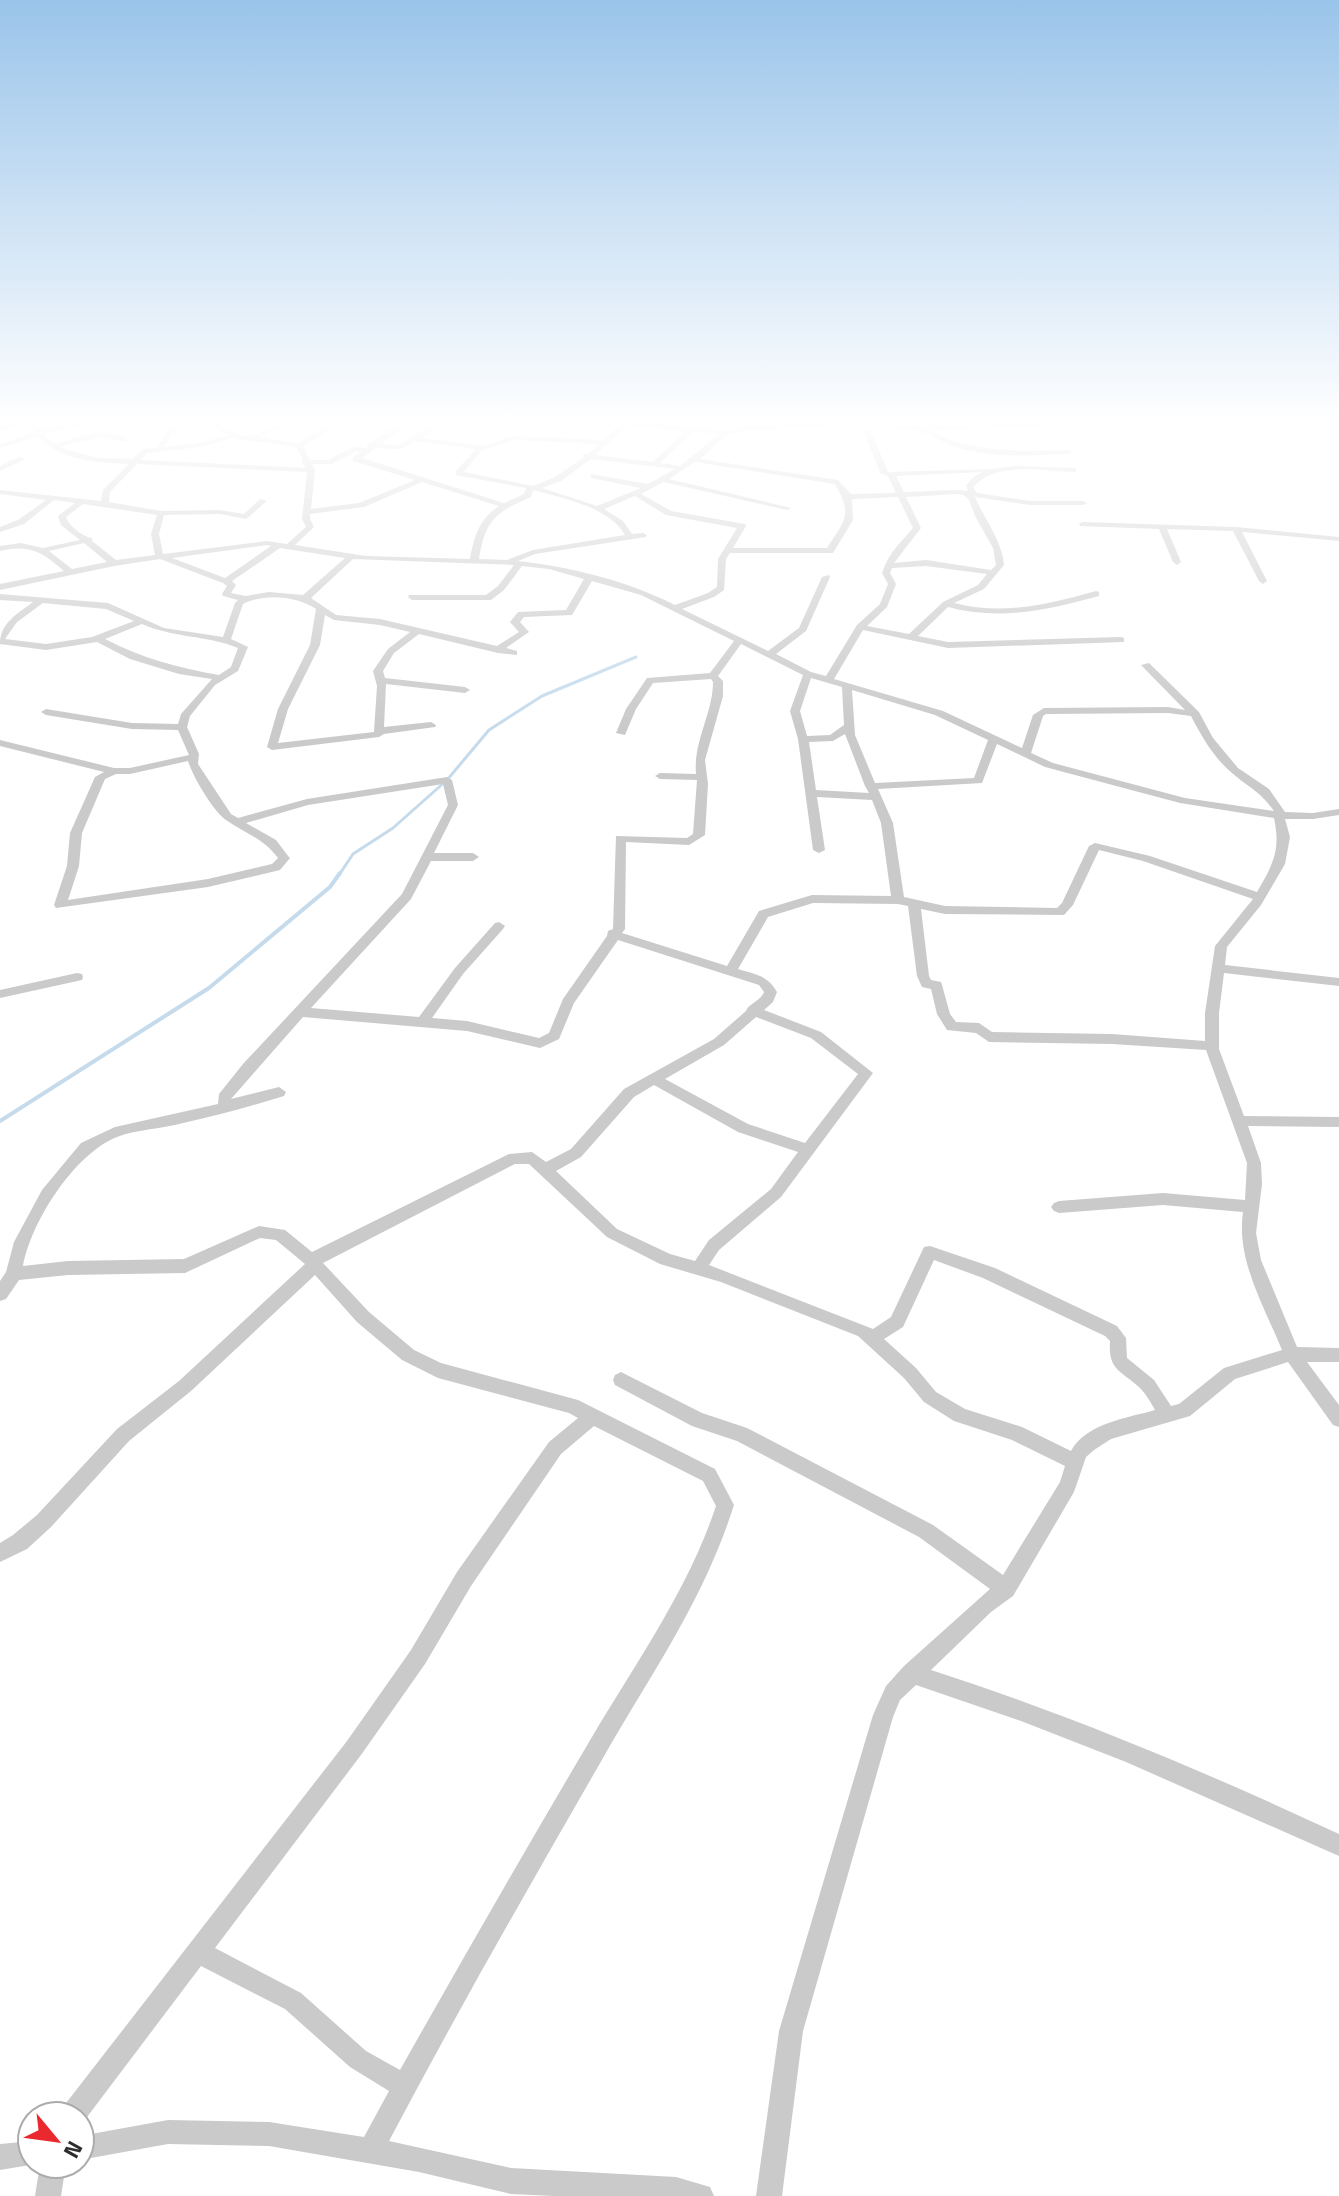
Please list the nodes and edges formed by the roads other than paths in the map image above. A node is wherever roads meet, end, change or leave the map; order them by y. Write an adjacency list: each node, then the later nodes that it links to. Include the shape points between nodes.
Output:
1 (21, 521): 13 (street)
2 (64, 521): 20 (street)
3 (159, 521): 26 (street)
4 (307, 521): 21 (street, via 308,532)
5 (485, 521): 28 (street)
6 (619, 521): 18 (street)
7 (717, 521): 25 (street, via 742,526)
8 (848, 521): 25 (street, via 830,551)
9 (914, 521): 33 (street, via 917,528 898,546)
10 (980, 521): 35 (street, via 998,551)
11 (0, 523): 13 (street)
12 (1083, 524): 14 (street)
13 (15, 526): 16 (street); 22 (street)
14 (1163, 529): 15 (street); 30 (street)
15 (1236, 529): 19 (street); 39 (street)
16 (0, 530)
17 (643, 535): 18 (street)
18 (629, 536): 29 (street, via 533,552)
19 (1339, 539)
20 (89, 540): 24 (street); 31 (street)
21 (285, 544): 26 (street); 27 (street); 38 (street)
22 (32, 545): 23 (street); 24 (street)
23 (0, 549)
24 (44, 550): 34 (street)
25 (727, 550): 49 (street, via 720,565 721,588)
26 (159, 556): 31 (street); 38 (street)
27 (351, 557): 28 (street); 44 (street)
28 (474, 562): 29 (street)
29 (506, 562): 32 (street)
30 (1177, 562)
31 (114, 563): 34 (street)
32 (519, 564): 36 (street); 43 (street, via 488,598)
33 (889, 566): 35 (street, via 926,563); 51 (street, via 886,573 892,584 884,605)
34 (70, 572): 40 (street)
35 (995, 573): 47 (street, via 981,587)
36 (590, 577): 49 (street, via 644,593); 59 (street, via 569,613 521,614 515,622 524,632)
37 (826, 577): 61 (street, via 803,629)
38 (226, 581): 45 (street, via 232,585 226,594)
39 (1263, 581)
40 (0, 587)
41 (1096, 594): 47 (street, via 1061,606 994,615)
42 (0, 597): 46 (street)
43 (412, 597)
44 (305, 598): 45 (street); 48 (street)
45 (246, 599): 57 (street, via 239,603)
46 (39, 602): 50 (street, via 108,606); 55 (street, via 14,620)
47 (946, 604): 53 (street)
48 (321, 609): 52 (street, via 334,617); 75 (street, via 315,645 283,709 272,747 374,737)
49 (673, 609): 54 (street)
50 (140, 622): 56 (street); 57 (street)
51 (860, 627): 53 (street); 67 (street)
52 (417, 631): 59 (street); 66 (street, via 391,651 378,671)
53 (911, 638): 58 (street, via 948,645)
54 (740, 639): 61 (street); 64 (street)
55 (0, 640): 56 (street, via 46,647)
56 (93, 640): 65 (street, via 179,671)
57 (226, 640): 65 (street, via 243,647 238,665)
58 (1121, 640)
59 (498, 650): 60 (street)
60 (514, 653)
61 (769, 655): 63 (street)
62 (1146, 665): 71 (street)
63 (808, 674): 67 (street); 77 (street, via 795,711)
64 (713, 676): 76 (street, via 650,680); 84 (street, via 718,700 700,760)
65 (223, 678): 73 (street, via 189,709)
66 (381, 680): 69 (street); 75 (street)
67 (828, 681): 68 (street)
68 (847, 686): 74 (street); 78 (street, via 939,713)
69 (465, 690)
70 (46, 712): 73 (street, via 132,726)
71 (1195, 714): 80 (street, via 1044,711); 88 (street, via 1234,770 1265,791)
72 (431, 725): 75 (street)
73 (182, 727): 81 (street)
74 (848, 727): 77 (street, via 833,738); 85 (street)
75 (380, 731)
76 (621, 733)
77 (803, 739): 86 (street)
78 (994, 739): 80 (street); 85 (street, via 978,781)
79 (0, 743): 82 (street)
80 (1025, 755): 88 (street, via 1145,793)
81 (194, 757): 82 (street); 89 (street, via 193,764 220,808)
82 (114, 771): 89 (street, via 100,777 76,833 73,866 60,905 208,883 269,871 282,862 283,855 272,842)
83 (660, 776): 84 (street)
84 (702, 777): 97 (street, via 696,839 620,838 619,929)
85 (872, 791): 86 (street); 94 (street, via 887,823)
86 (811, 793): 90 (street)
87 (1339, 812): 88 (street)
88 (1280, 815): 93 (street, via 1283,849)
89 (236, 822): 91 (street, via 307,802 447,780 453,805)
90 (819, 850)
91 (428, 857): 92 (street); 104 (street, via 407,896)
92 (473, 857)
93 (1260, 897): 95 (street, via 1095,846 1060,912 945,910); 98 (street, via 1227,936)
94 (898, 900): 95 (street); 99 (street, via 812,899 774,908 763,914)
95 (914, 904): 106 (street, via 923,976 927,984 936,985 952,1027 979,1028 989,1037)
96 (499, 926): 105 (street)
97 (612, 934): 99 (street); 105 (street, via 548,1041)
98 (1217, 968): 101 (street); 106 (street)
99 (731, 971): 103 (street, via 769,987 768,999)
100 (77, 977): 102 (street)
101 (1339, 982)
102 (0, 994)
103 (752, 1010): 107 (street, via 719,1042); 112 (street, via 816,1035 866,1073)
104 (302, 1012): 105 (street); 109 (street, via 248,1068 224,1098)
105 (423, 1022)
106 (1212, 1046): 110 (street)
107 (653, 1078): 112 (street, via 743,1128); 113 (street, via 629,1093 576,1153)
108 (279, 1092): 109 (street)
109 (225, 1106): 118 (street, via 115,1132 86,1147 47,1194 19,1247)
110 (1241, 1121): 111 (street); 115 (street, via 1254,1163)
111 (1339, 1122)
112 (808, 1150): 117 (street, via 776,1193 714,1245)
113 (545, 1170): 116 (street, via 532,1158 514,1158); 117 (street, via 612,1233 666,1259)
114 (1059, 1207): 115 (street, via 1163,1199)
115 (1252, 1207): 121 (street, via 1250,1248)
116 (314, 1262): 118 (street, via 270,1231 185,1266); 125 (street, via 363,1317 421,1362 557,1400); 128 (street, via 185,1386 136,1423 44,1521)
117 (699, 1267): 120 (street)
118 (14, 1274): 119 (street)
119 (0, 1294)
120 (874, 1337): 124 (street, via 897,1322 930,1252 989,1273 1111,1331 1118,1338 1120,1363 1145,1382); 127 (street, via 930,1397 960,1415 1016,1433)
121 (1292, 1354): 122 (street); 124 (street, via 1230,1373 1184,1410); 126 (street)
122 (1339, 1355)
123 (621, 1380): 129 (street, via 698,1420 741,1434 926,1531)
124 (1167, 1414): 127 (street, via 1107,1432 1088,1444)
125 (590, 1418): 132 (street, via 555,1448 354,1748); 133 (street, via 709,1475 725,1505 712,1549 664,1645 607,1731)
126 (1339, 1419)
127 (1075, 1462): 129 (street, via 1068,1486)
128 (0, 1553)
129 (1006, 1589): 130 (street)
130 (911, 1673): 131 (street, via 1026,1709 1152,1759); 138 (street, via 883,1715 791,2031)
131 (1339, 1845)
132 (198, 1952): 133 (street, via 293,2001 358,2059); 134 (street)
133 (404, 2086): 136 (street)
134 (84, 2100)
135 (96, 2145): 136 (street, via 168,2132 269,2134)
136 (370, 2151): 137 (street, via 511,2181 676,2190)
137 (701, 2196)
138 (769, 2196)

